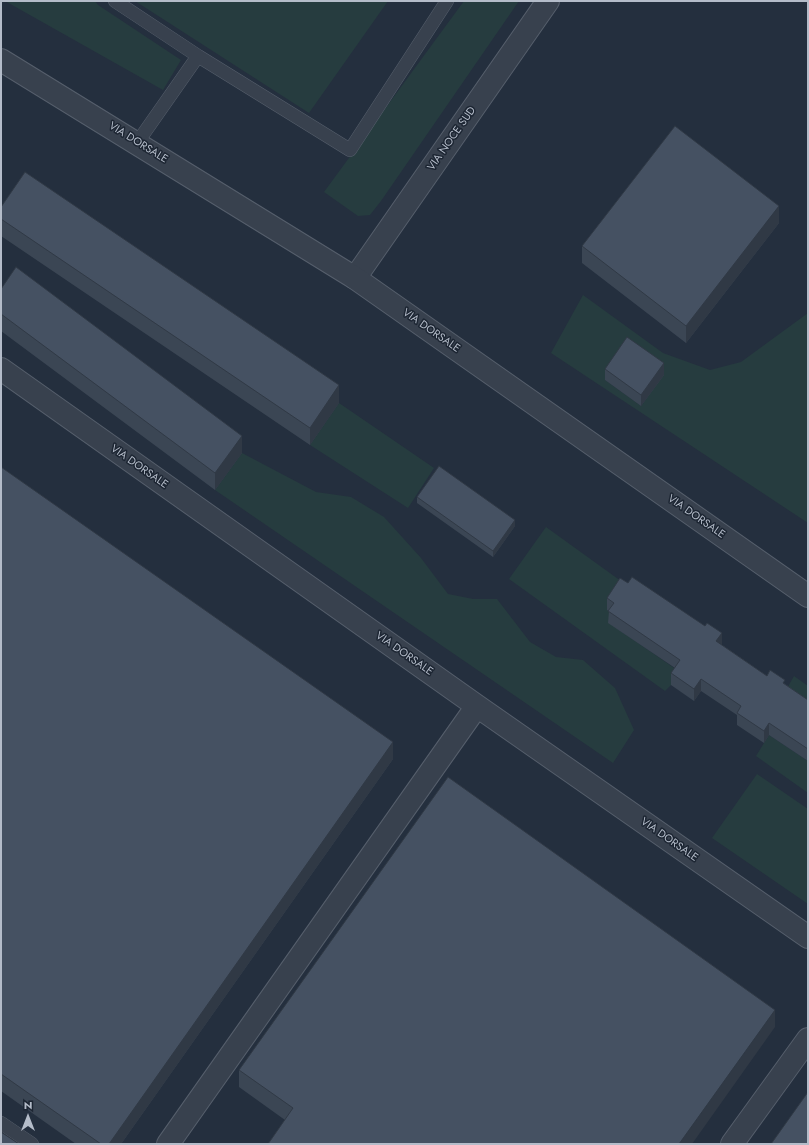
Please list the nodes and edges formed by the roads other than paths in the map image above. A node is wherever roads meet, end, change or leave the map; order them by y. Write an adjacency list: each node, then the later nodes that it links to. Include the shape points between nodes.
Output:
1 (115, 1): 4 (lane)
2 (447, 1): 4 (lane, via 350,150)
3 (548, 1): 7 (street, VIA NOCE SUD)
4 (198, 56): 6 (lane)
5 (1, 60): 6 (street, VIA DORSALE)
6 (137, 143): 7 (street, VIA DORSALE)
7 (355, 278): 9 (street, VIA DORSALE)
8 (1, 369): 10 (street, VIA DORSALE)
9 (808, 596)
10 (477, 706): 11 (street, VIA DORSALE); 15 (street)
11 (808, 937)
12 (808, 1039): 16 (street)
13 (1, 1124): 14 (lane)
14 (32, 1144)
15 (168, 1144)
16 (732, 1144)

